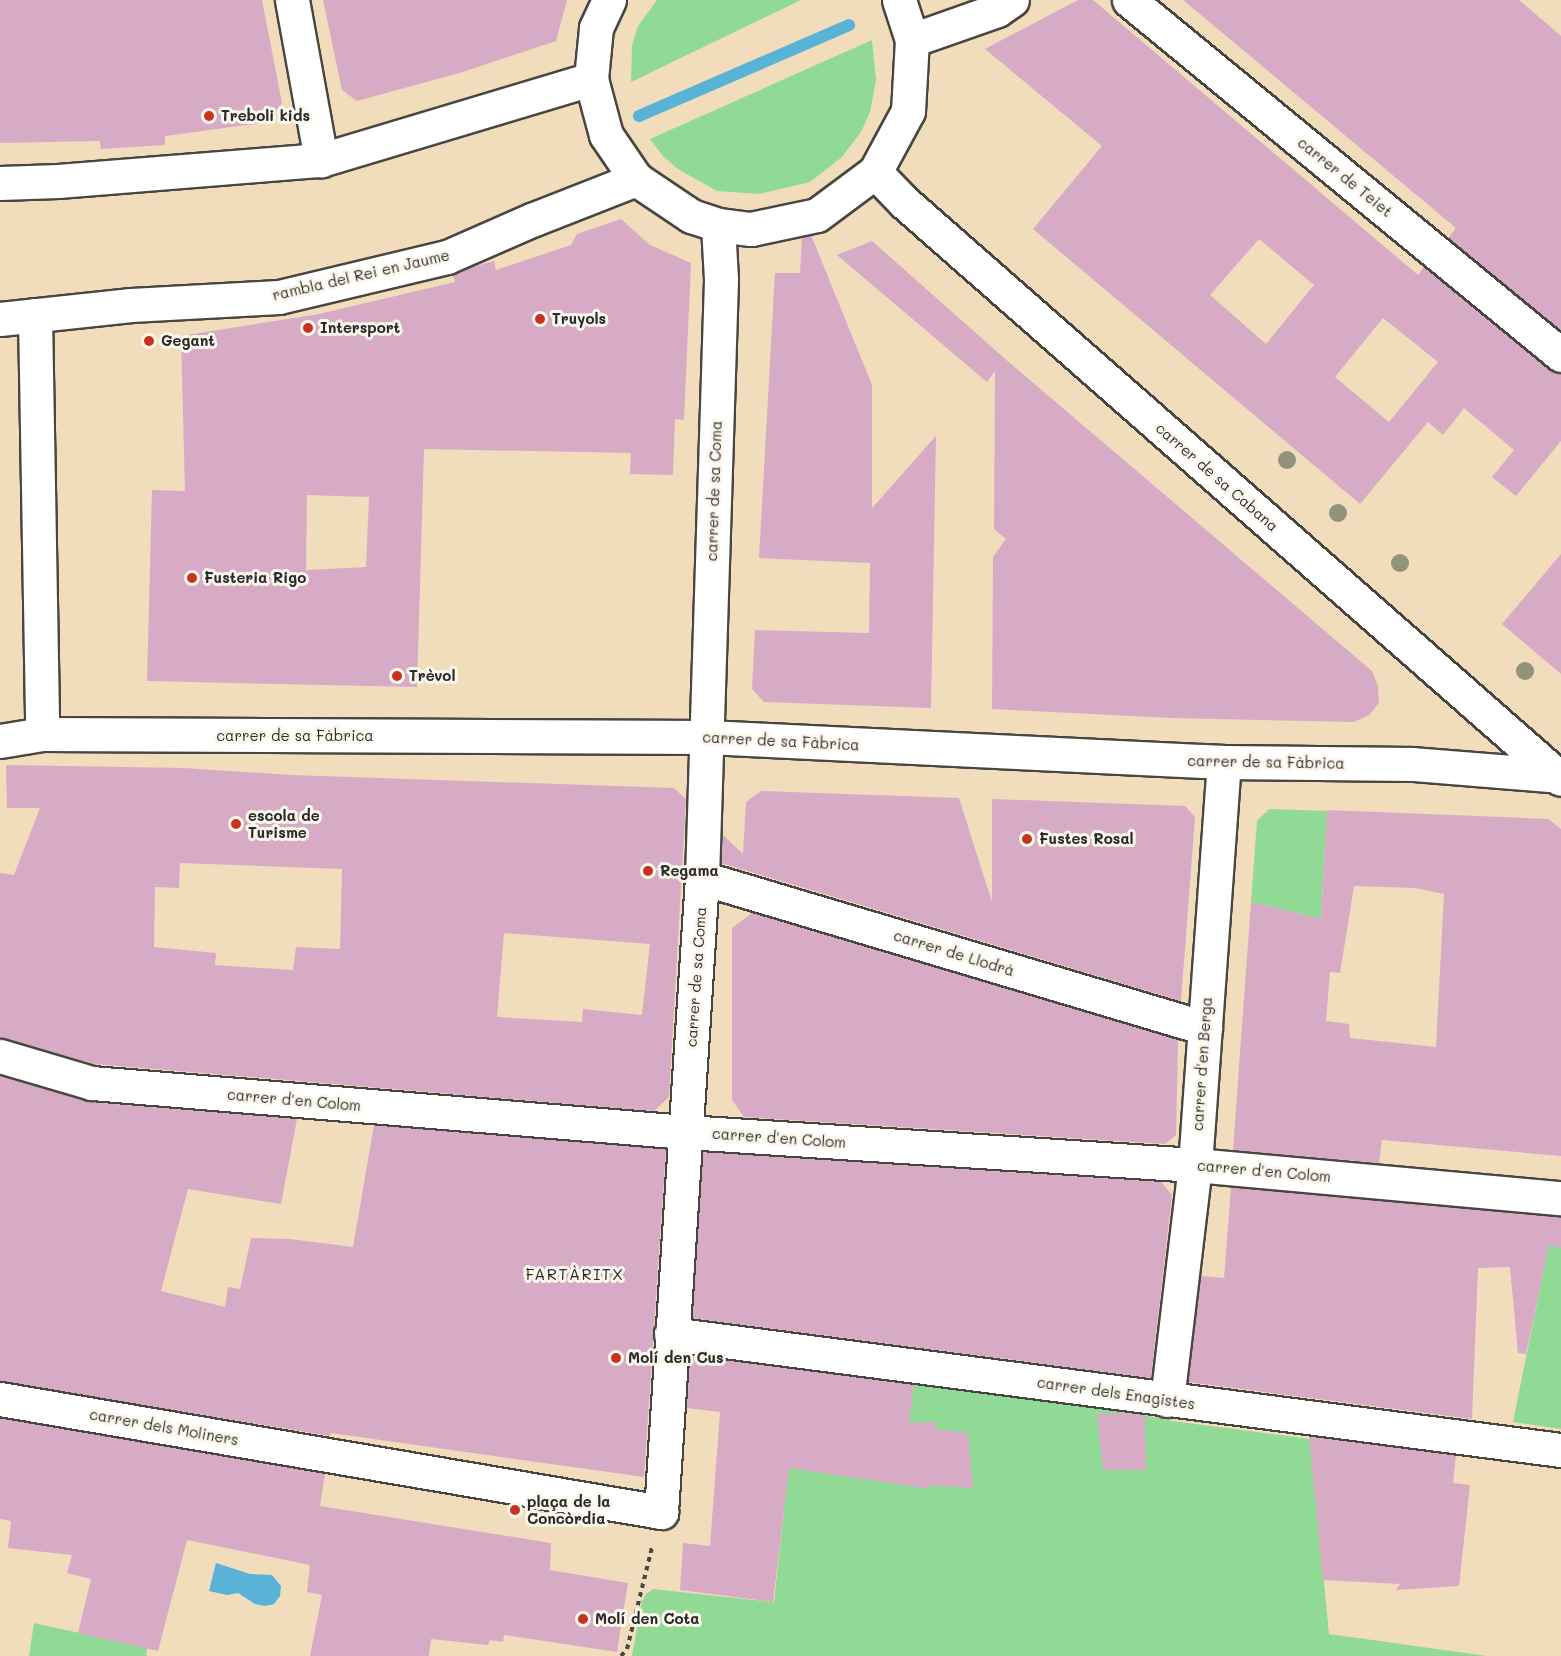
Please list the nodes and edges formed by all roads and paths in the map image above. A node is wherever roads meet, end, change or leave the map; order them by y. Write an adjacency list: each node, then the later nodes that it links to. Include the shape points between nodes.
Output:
1 (292, 0): 8 (street)
2 (609, 0): 7 (street, via 596,28)
3 (899, 0): 6 (street)
4 (1012, 0): 6 (street, via 997,10)
5 (1129, 0): 15 (street, carrer de Teiet)
6 (912, 40): 9 (street, via 908,111)
7 (591, 79): 8 (street); 10 (street, via 606,135)
8 (321, 160): 11 (street)
9 (875, 172): 12 (street, via 817,215 751,229); 20 (street, carrer de sa Cabana, via 913,210)
10 (636, 179): 12 (street, via 691,216); 13 (street, rambla del Rei en Jaume, via 447,257 279,297)
11 (0, 183)
12 (718, 225): 17 (street, carrer de sa Coma, via 721,279)
13 (36, 315): 14 (street, rambla del Rei en Jaume); 16 (street)
14 (0, 319)
15 (1561, 355)
16 (42, 734): 17 (street, carrer de sa Fàbrica); 18 (street, carrer de sa Fàbrica)
17 (706, 737): 19 (street, carrer de sa Fàbrica); 21 (street, carrer de sa Coma)
18 (0, 741)
19 (1224, 762): 20 (street, carrer de sa Fàbrica, via 1412,764); 22 (street, carrer d'en Berga)
20 (1560, 777)
21 (702, 878): 22 (street, carrer de Llodrà); 24 (street, carrer de sa Coma)
22 (1205, 1028): 25 (street, carrer d'en Berga)
23 (0, 1056): 24 (street, carrer d'en Colom, via 92,1083)
24 (686, 1132): 25 (street, carrer d'en Colom); 27 (street, carrer de sa Coma)
25 (1195, 1165): 26 (street, carrer d'en Colom); 29 (street, carrer d'en Berga)
26 (1561, 1198)
27 (671, 1334): 29 (street, carrer dels Enagistes); 31 (street, carrer de sa Coma)
28 (0, 1399): 31 (street, carrer dels Moliners)
29 (1167, 1400): 30 (street, carrer dels Enagistes)
30 (1561, 1450)
31 (661, 1512): 32 (path, via 627,1649)
32 (621, 1656)

